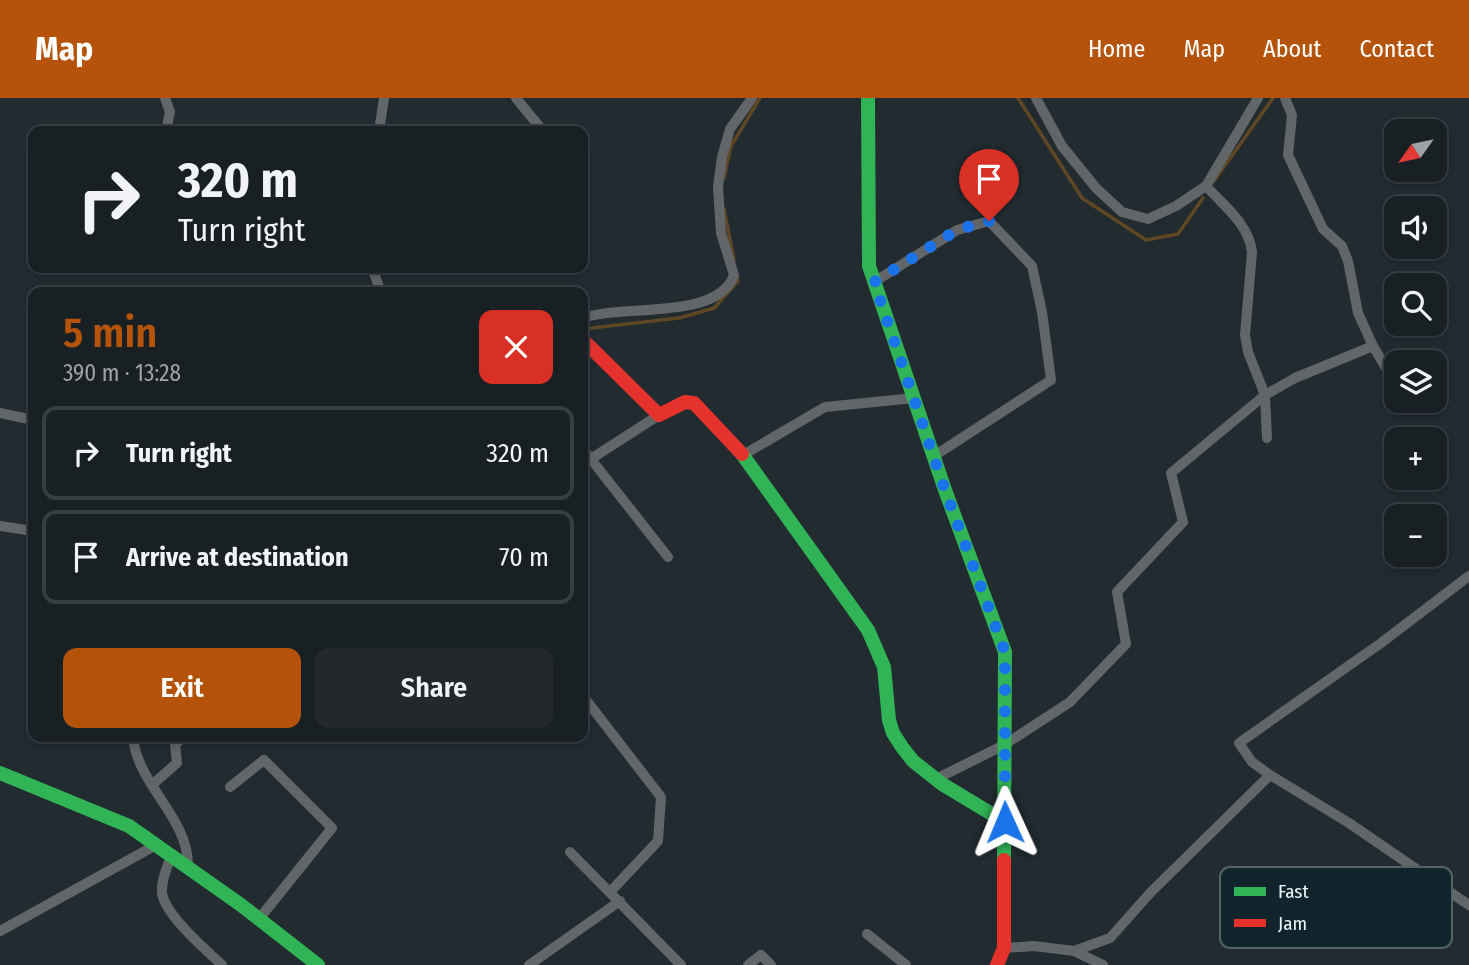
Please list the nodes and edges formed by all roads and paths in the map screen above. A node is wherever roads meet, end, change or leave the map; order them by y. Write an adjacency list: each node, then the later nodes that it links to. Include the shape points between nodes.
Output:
1 (165, 98): 9 (street, via 170,112)
2 (384, 98): 10 (street)
3 (516, 98): 11 (street)
4 (752, 98): 14 (street, via 730,129 718,187 721,233 732,281 714,298 692,306)
5 (868, 98): 13 (street, via 869,265)
6 (1036, 98): 12 (street, via 1062,146 1122,212 1148,219)
7 (1258, 98): 12 (street)
8 (1285, 98): 16 (street, via 1293,115 1288,155 1323,229 1342,246 1358,313)
9 (167, 126)
10 (380, 126)
11 (539, 126)
12 (1206, 186): 18 (street, via 1251,238 1245,335)
13 (874, 282): 19 (street); 25 (street, via 957,230 989,221 1032,266 1051,380)
14 (588, 316)
15 (588, 345): 21 (street)
16 (1373, 346): 17 (street); 18 (street)
17 (1384, 365)
18 (1265, 395): 23 (street); 35 (street, via 1171,472 1183,522 1117,592 1126,644 1070,702)
19 (914, 398): 24 (street, via 825,407); 25 (street)
20 (0, 413): 22 (street)
21 (659, 415): 24 (street, via 682,402 694,403); 26 (street)
22 (28, 419)
23 (1267, 438)
24 (743, 456): 38 (street, via 868,630 888,681 893,732 909,755)
25 (934, 456): 35 (street, via 1005,652)
26 (588, 460)
27 (588, 462): 30 (street)
28 (0, 526): 29 (street)
29 (28, 530)
30 (668, 557)
31 (1469, 576): 37 (street, via 1239,743 1252,762)
32 (588, 702): 47 (street, via 661,797 658,841)
33 (134, 742): 39 (street)
34 (178, 742): 39 (street, via 177,763)
35 (1004, 745): 38 (street); 41 (street)
36 (0, 773): 42 (street, via 129,826)
37 (1270, 775): 46 (street); 55 (street, via 1110,939)
38 (936, 779): 41 (street)
39 (153, 785): 45 (street, via 183,836)
40 (230, 787): 51 (street, via 264,760 332,828)
41 (1005, 822): 54 (street)
42 (156, 845): 44 (street); 52 (street)
43 (570, 852): 47 (street)
44 (171, 856): 45 (street); 56 (street, via 163,879 167,907)
45 (188, 867): 51 (street)
46 (1413, 867)
47 (611, 891): 49 (street)
48 (1452, 893): 50 (street)
49 (620, 901): 58 (street); 59 (street)
50 (1469, 905)
51 (259, 919): 57 (street)
52 (0, 931)
53 (867, 934): 62 (street)
54 (1004, 948): 55 (street); 63 (street)
55 (1074, 951): 64 (street)
56 (222, 965)
57 (318, 965)
58 (529, 965)
59 (681, 965)
60 (748, 965): 61 (street, via 761,955)
61 (771, 965)
62 (906, 965)
63 (997, 965)
64 (1103, 965)

